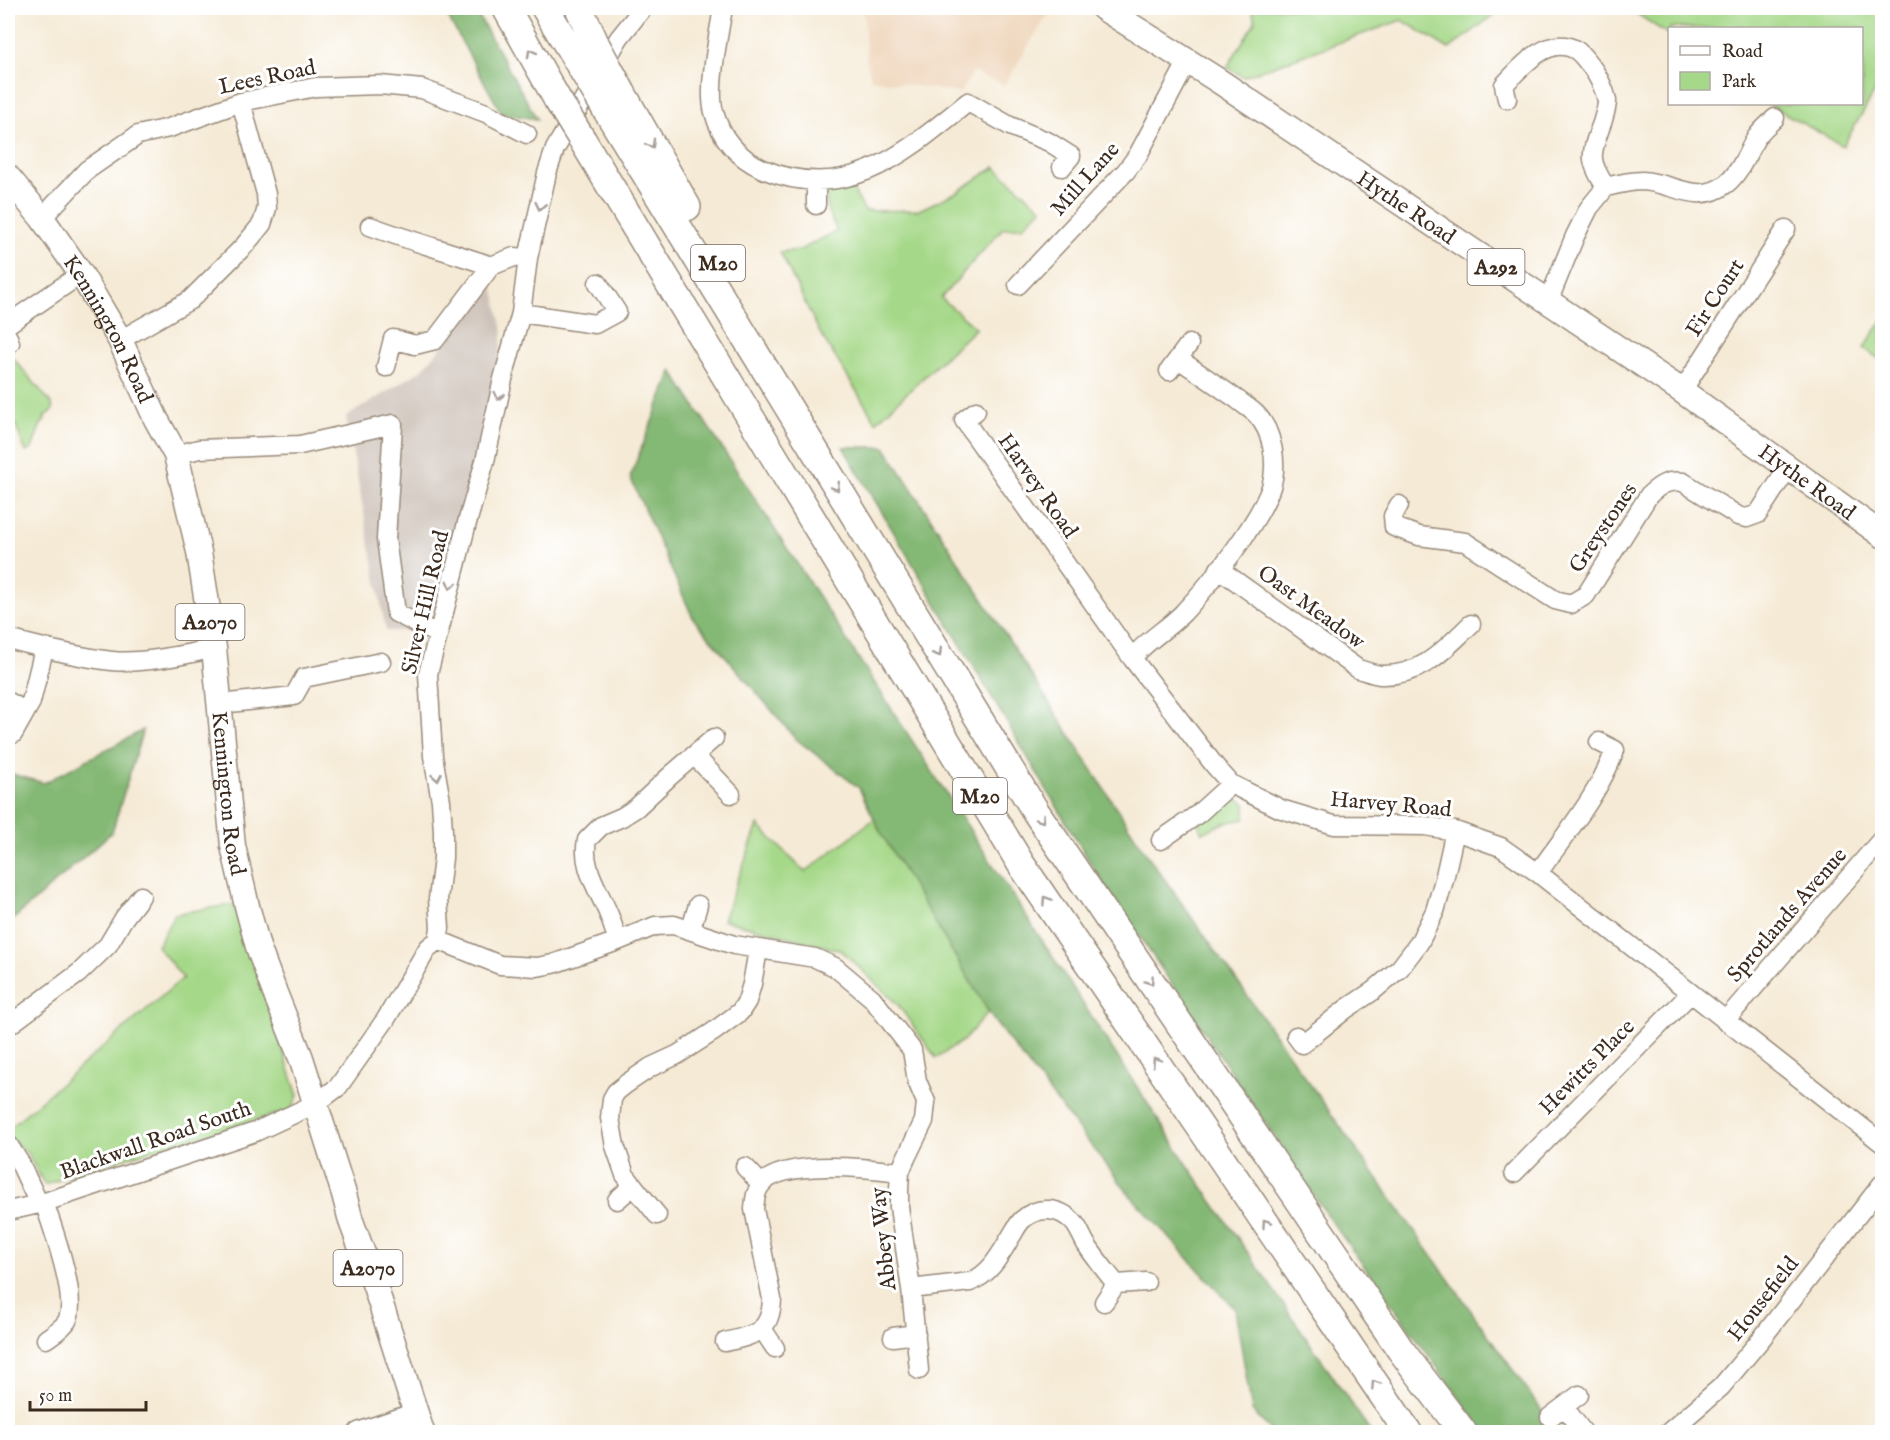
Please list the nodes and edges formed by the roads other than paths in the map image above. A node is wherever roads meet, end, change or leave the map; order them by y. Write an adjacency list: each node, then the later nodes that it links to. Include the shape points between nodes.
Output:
1 (506, 8): 96 (highway, M20, one-way to 1, bridge, via 1021,864 582,141)
2 (545, 8): 7 (highway, M20)
3 (579, 8): 7 (highway, M20)
4 (643, 8): 21 (street, Silver Hill Road, one-way to 21, via 619,39 555,149)
5 (723, 8): 15 (street, via 712,89 720,129 732,148 748,162 792,179)
6 (1103, 8): 8 (main road, Hythe Road / A292)
7 (587, 55): 97 (highway, M20, one-way to 97, bridge, via 806,438 1036,812 1394,1339)
8 (1188, 61): 25 (street, Mill Lane, via 1126,171); 26 (main road, Hythe Road / A292)
9 (1500, 88): 16 (street, via 1542,50 1569,47 1578,51 1593,68 1607,100 1592,158)
10 (241, 102): 12 (street, Lees Road, via 316,87 380,85 423,89); 18 (street, Lees Road, via 138,135 87,170); 29 (street, via 266,194 262,224 190,300)
11 (1775, 118): 16 (street, via 1758,135 1735,175 1714,191 1685,193 1641,181)
12 (527, 134)
13 (1062, 167): 15 (street, via 1071,156 968,102 887,162 853,177)
14 (8, 177): 18 (main road, Kennington Road / A2070)
15 (816, 181): 17 (street)
16 (1606, 187): 26 (street, via 1589,208)
17 (816, 205)
18 (42, 218): 23 (main road, Kennington Road / A2070)
19 (370, 226): 22 (street)
20 (1786, 229): 32 (street, Fir Court)
21 (528, 258): 22 (street, via 514,257); 27 (street, Silver Hill Road)
22 (492, 266): 31 (street, via 435,340 415,345 393,339)
23 (81, 274): 28 (street); 29 (main road, Kennington Road / A2070)
24 (598, 283): 27 (street, via 617,312 596,324)
25 (1018, 285)
26 (1548, 302): 32 (main road, Hythe Road / A292)
27 (521, 313): 40 (street, Silver Hill Road, one-way to 40)
28 (8, 324)
29 (120, 340): 34 (main road, Kennington Road / A2070)
30 (1179, 358): 38 (street, via 1257,414 1273,447 1272,484 1264,504)
31 (386, 367)
32 (1682, 391): 35 (main road, Hythe Road / A292)
33 (976, 411): 44 (street, Harvey Road, via 964,420)
34 (177, 455): 40 (street, via 199,449 300,444 393,424 386,539 396,613); 42 (main road, Kennington Road / A2070, via 200,552)
35 (1788, 468): 36 (street, Greystones, via 1758,514 1747,518 1737,516 1683,482 1663,483 1649,495 1586,595 1571,604 1555,600 1465,542 1419,536 1394,527 1393,516); 37 (main road, Hythe Road / A292)
36 (1399, 505)
37 (1882, 535)
38 (1219, 569): 39 (street, Oast Meadow, via 1358,669 1379,675 1420,668); 44 (street, via 1182,614)
39 (1471, 624)
40 (437, 634): 62 (street, Silver Hill Road, one-way to 62, via 428,679 443,831)
41 (8, 639): 43 (street)
42 (214, 648): 43 (street, via 113,661); 47 (main road, Kennington Road / A2070)
43 (44, 649): 48 (street, via 37,684)
44 (1132, 658): 53 (street, Harvey Road)
45 (381, 662): 47 (street, via 304,678 294,696)
46 (9, 702): 48 (street)
47 (220, 704): 69 (main road, Kennington Road / A2070, via 233,846 247,906)
48 (25, 711): 49 (street)
49 (13, 734)
50 (714, 738): 52 (street)
51 (1599, 742): 58 (street, via 1615,750 1606,773)
52 (694, 755): 54 (street); 63 (street, via 636,808 601,826 587,840 589,873)
53 (1231, 784): 55 (street, Harvey Road, via 1269,805 1334,825 1425,826); 57 (street)
54 (731, 794)
55 (1455, 831): 58 (street, Harvey Road, via 1501,846); 68 (street, via 1435,911 1419,943 1400,968 1302,1044)
56 (1882, 839): 66 (street, Sprotlands Avenue)
57 (1161, 840)
58 (1538, 873): 65 (street, Harvey Road)
59 (141, 896): 67 (street, via 108,945 79,973)
60 (698, 905): 61 (street)
61 (691, 929): 63 (street, Abbey Way, via 655,926); 64 (street, Abbey Way)
62 (439, 934): 63 (street, Abbey Way, via 500,965 531,967 552,964); 69 (street, via 386,1020 338,1087)
63 (618, 941)
64 (758, 950): 73 (street, Abbey Way, via 815,958 835,967 872,998 912,1050 917,1081 926,1102 924,1121); 77 (street, via 752,984 740,1012 615,1093 610,1109 615,1146)
65 (1691, 993): 66 (street, Harvey Road); 74 (street, Hewitts Place)
66 (1725, 1021): 70 (street, Harvey Road)
67 (8, 1026)
68 (1296, 1036)
69 (315, 1104): 79 (street, Blackwall Road South, via 255,1132); 94 (main road, Kennington Road / A2070)
70 (1882, 1143)
71 (8, 1144): 79 (street)
72 (745, 1167): 75 (street)
73 (900, 1173): 75 (street, via 867,1168 809,1169 784,1172); 84 (street, Abbey Way, via 899,1207)
74 (1514, 1173)
75 (761, 1184): 86 (street, via 754,1209 772,1299)
76 (1882, 1184): 99 (street, Housefield, via 1721,1387)
77 (633, 1186): 78 (street); 81 (street)
78 (617, 1200)
79 (41, 1203): 80 (street, Blackwall Road South); 89 (street, via 70,1291 69,1319)
80 (8, 1210)
81 (657, 1215)
82 (1146, 1282): 83 (street)
83 (1116, 1284): 84 (street, via 1075,1224 1064,1214 1051,1210 1034,1211 1021,1221 998,1258 977,1279); 85 (street)
84 (911, 1289): 87 (street, Abbey Way)
85 (1104, 1302)
86 (763, 1330): 90 (street); 91 (street)
87 (916, 1334): 88 (street); 92 (street, Abbey Way)
88 (893, 1337)
89 (46, 1339)
90 (725, 1342)
91 (775, 1348)
92 (919, 1370)
93 (1580, 1395): 98 (street, via 1557,1412)
94 (419, 1422): 95 (street)
95 (358, 1432)
96 (1408, 1432)
97 (1463, 1432)
98 (1582, 1432)
99 (1669, 1432)

